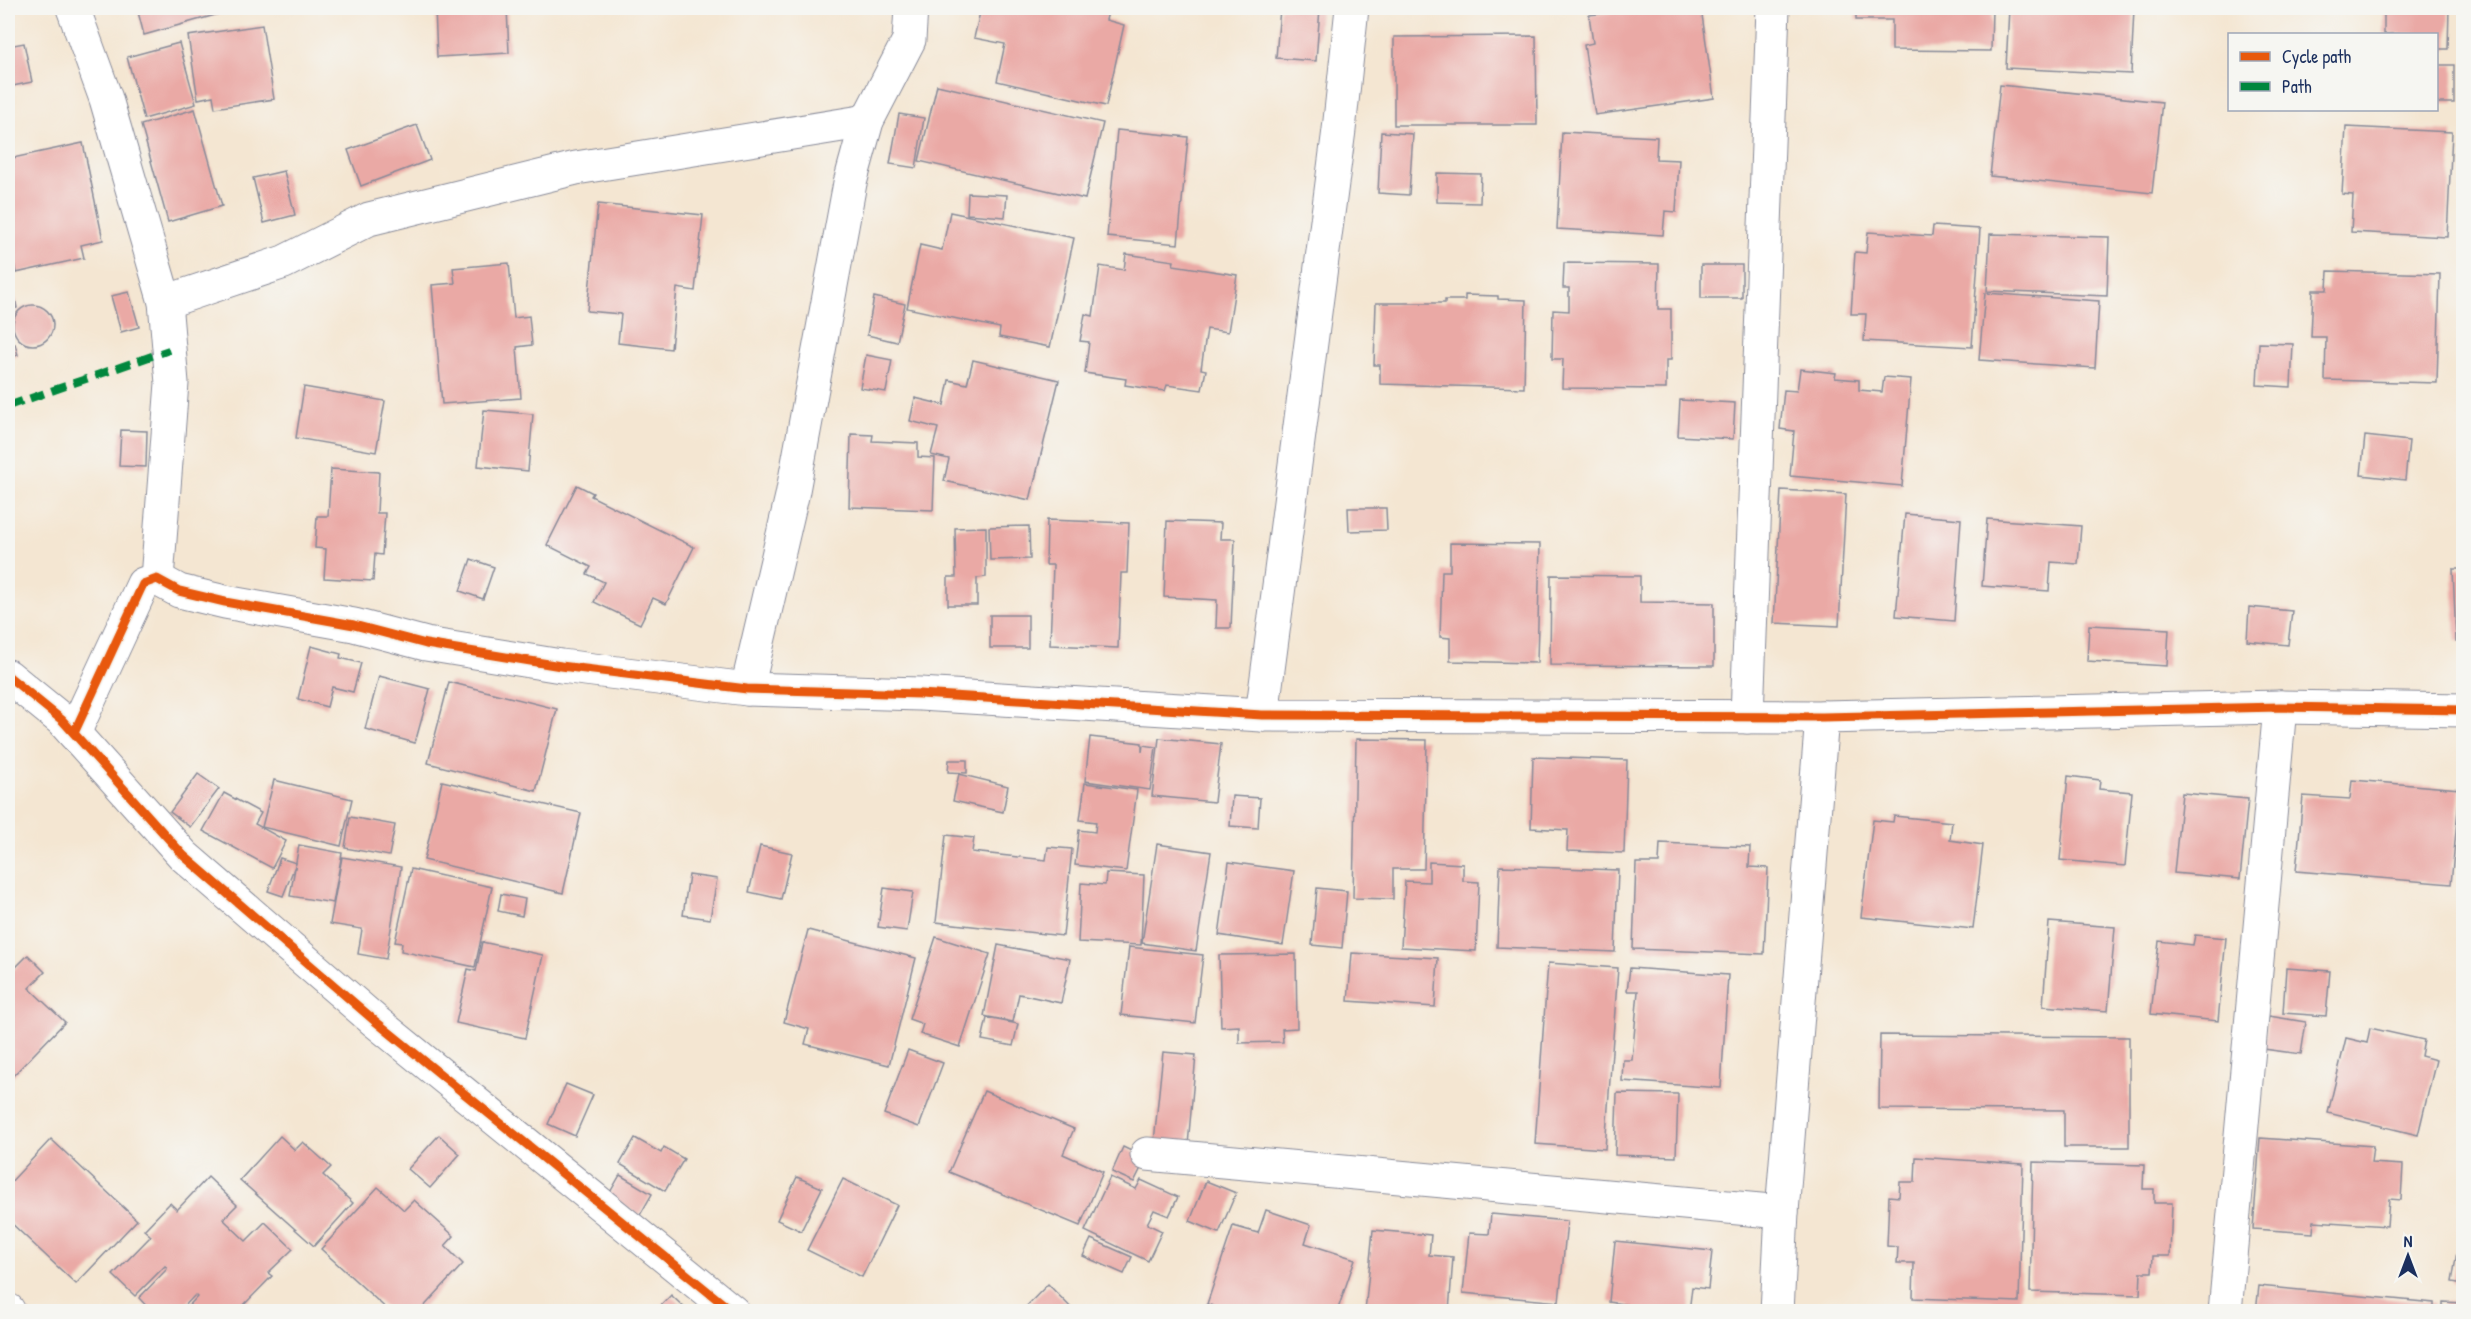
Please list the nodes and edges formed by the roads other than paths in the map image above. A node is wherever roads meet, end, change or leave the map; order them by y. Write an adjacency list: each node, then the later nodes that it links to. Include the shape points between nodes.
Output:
1 (74, 8): 6 (street, via 106,99)
2 (911, 8): 5 (street, via 909,40)
3 (1352, 8): 12 (street, via 1340,130)
4 (1773, 8): 13 (street)
5 (867, 121): 6 (street, via 576,168 369,219 284,262); 9 (street, via 848,194 792,496)
6 (165, 302): 7 (street, via 172,382)
7 (157, 579): 9 (street, via 179,591 225,603 354,626 426,644 561,666); 15 (street, via 143,584)
8 (8, 676): 15 (street)
9 (747, 689): 12 (street, via 921,694)
10 (2280, 707): 11 (street); 14 (street); 20 (street)
11 (2463, 710)
12 (1262, 715): 13 (street)
13 (1747, 717): 14 (street)
14 (1822, 717): 17 (street)
15 (74, 733): 18 (street, via 184,856 375,1022)
16 (1147, 1154): 17 (street)
17 (1782, 1212): 19 (street)
18 (733, 1311)
19 (1777, 1311)
20 (2225, 1311)

